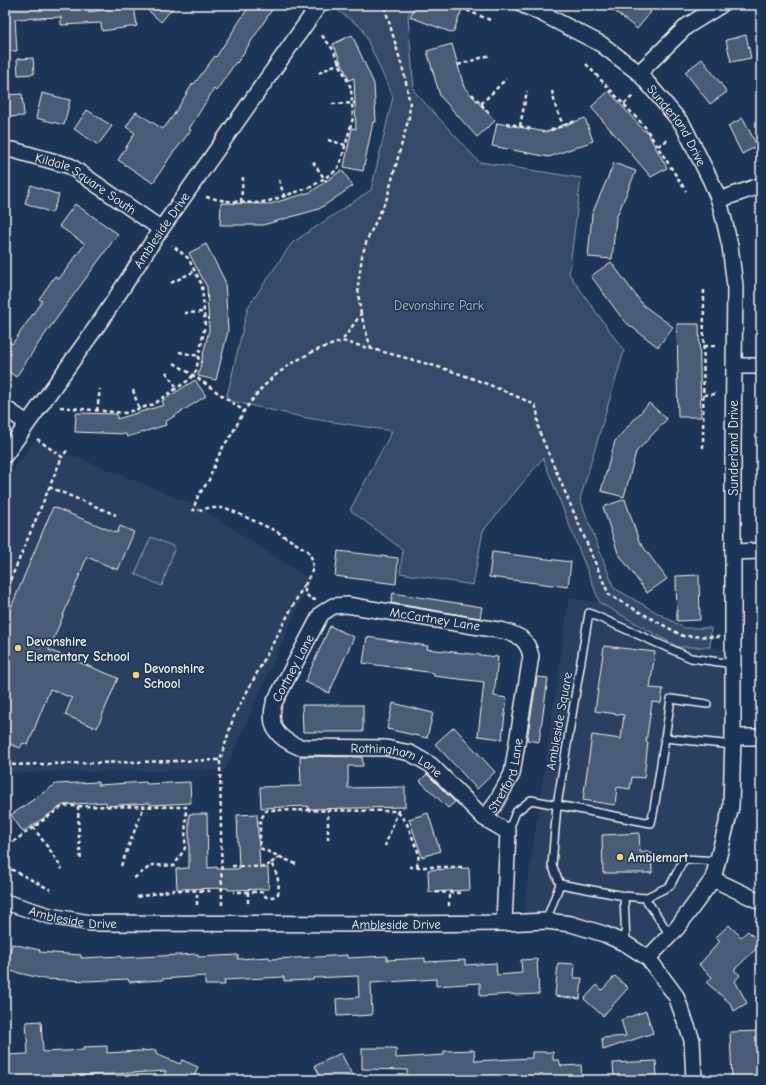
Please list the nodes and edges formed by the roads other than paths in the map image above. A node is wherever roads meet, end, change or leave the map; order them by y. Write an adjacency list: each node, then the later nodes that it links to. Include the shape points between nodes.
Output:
1 (319, 5): 8 (street, Ambleside Drive)
2 (523, 5): 4 (street, Sunderland Drive, via 601,44)
3 (721, 5): 4 (street, via 687,26)
4 (639, 74): 7 (street, Sunderland Drive, via 683,125)
5 (5, 150): 8 (street, Kildale Square South, via 70,166)
6 (761, 187): 7 (street)
7 (719, 200): 9 (street, Sunderland Drive, via 730,246 735,286)
8 (161, 229): 12 (street, Ambleside Drive, via 102,319)
9 (734, 366): 10 (street); 15 (street, Sunderland Drive)
10 (761, 366)
11 (5, 408): 12 (street)
12 (27, 423): 13 (street, Ambleside Drive)
13 (5, 455)
14 (761, 551): 15 (street)
15 (733, 552): 18 (street, Sunderland Drive)
16 (347, 605): 17 (street, McCartney Lane, via 504,631); 23 (street, Cortney Lane, via 333,606 321,614 274,703 272,723 276,731)
17 (522, 638): 25 (street, Stretford Lane, via 527,643 531,656 512,774)
18 (733, 664): 22 (street, Sunderland Drive); 24 (lane, Ambleside Square, via 691,658 589,613)
19 (707, 704): 21 (lane, via 671,699)
20 (761, 737): 22 (street)
21 (665, 738): 22 (lane); 24 (lane, via 651,823)
22 (733, 741): 27 (street, Sunderland Drive, via 731,807)
23 (290, 744): 25 (street, Rothingham Lane, via 299,747 386,748 410,753 431,766)
24 (557, 805): 26 (lane, via 531,800 516,812); 29 (lane, via 552,865)
25 (484, 818): 26 (street, Stretford Lane)
26 (508, 832): 35 (street)
27 (718, 860): 28 (street, Sunderland Drive); 31 (lane, via 684,859 670,886)
28 (714, 878): 33 (street); 36 (street, Sunderland Drive)
29 (560, 884): 30 (lane); 34 (lane)
30 (624, 896): 31 (lane); 37 (lane)
31 (645, 898): 36 (lane)
32 (5, 902): 35 (street, Ambleside Drive, via 50,916 90,923)
33 (761, 902)
34 (546, 921): 35 (street, Ambleside Drive); 37 (street, Ambleside Drive, via 571,924)
35 (504, 923)
36 (670, 935): 38 (street, Sunderland Drive)
37 (626, 944): 38 (street, Ambleside Drive)
38 (648, 958): 39 (street, Ambleside Drive, via 676,996 692,1040)
39 (694, 1080)

